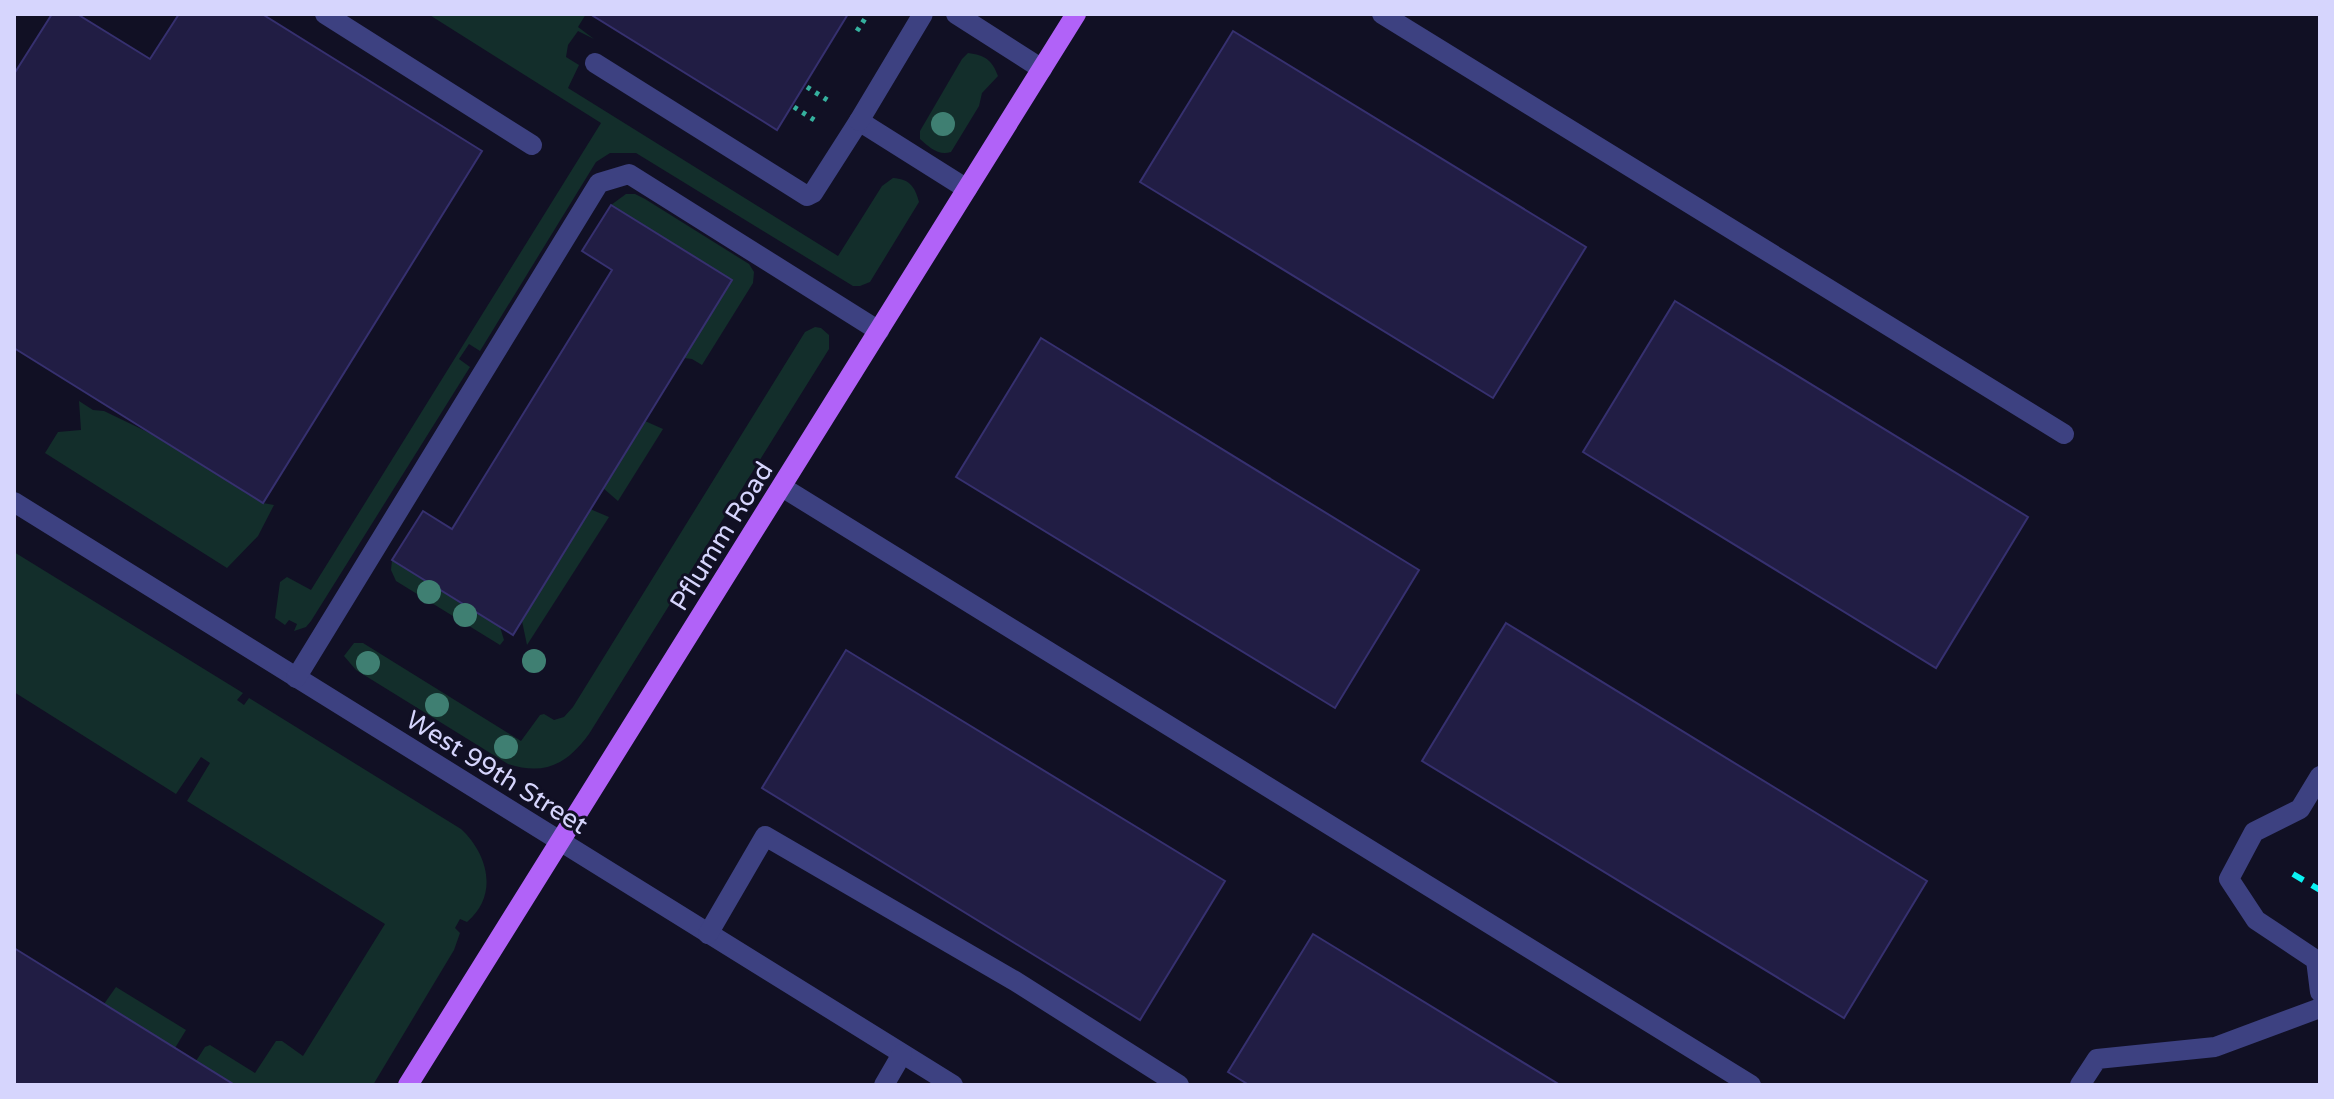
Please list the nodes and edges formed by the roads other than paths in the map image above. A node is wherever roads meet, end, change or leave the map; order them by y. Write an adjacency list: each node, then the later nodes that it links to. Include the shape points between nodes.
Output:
1 (325, 14): 9 (street)
2 (923, 14): 8 (street)
3 (956, 14): 7 (street)
4 (1076, 14): 7 (main road, Pflumm Road)
5 (1382, 14): 12 (street)
6 (595, 63): 8 (street, via 807,196)
7 (1042, 69): 10 (main road, Pflumm Road)
8 (859, 121): 10 (street)
9 (532, 145)
10 (967, 189): 11 (main road, Pflumm Road)
11 (879, 331): 13 (main road, Pflumm Road); 15 (street, via 629,174 599,183)
12 (2064, 434)
13 (782, 487): 17 (main road, Pflumm Road); 26 (street)
14 (14, 502): 15 (street, West 99th Street)
15 (296, 678): 17 (street, West 99th Street)
16 (2320, 776): 19 (street, via 2300,809 2254,832 2229,879 2256,920 2316,960)
17 (561, 843): 18 (street, West 99th Street); 22 (main road, Pflumm Road)
18 (708, 934): 21 (street, West 99th Street); 25 (street, via 765,836 1015,981)
19 (2320, 992)
20 (2320, 1008): 27 (street, via 2215,1047 2097,1059)
21 (902, 1054): 23 (street); 24 (street, West 99th Street)
22 (408, 1085)
23 (884, 1085)
24 (953, 1085)
25 (1179, 1085)
26 (1751, 1085)
27 (2080, 1085)

